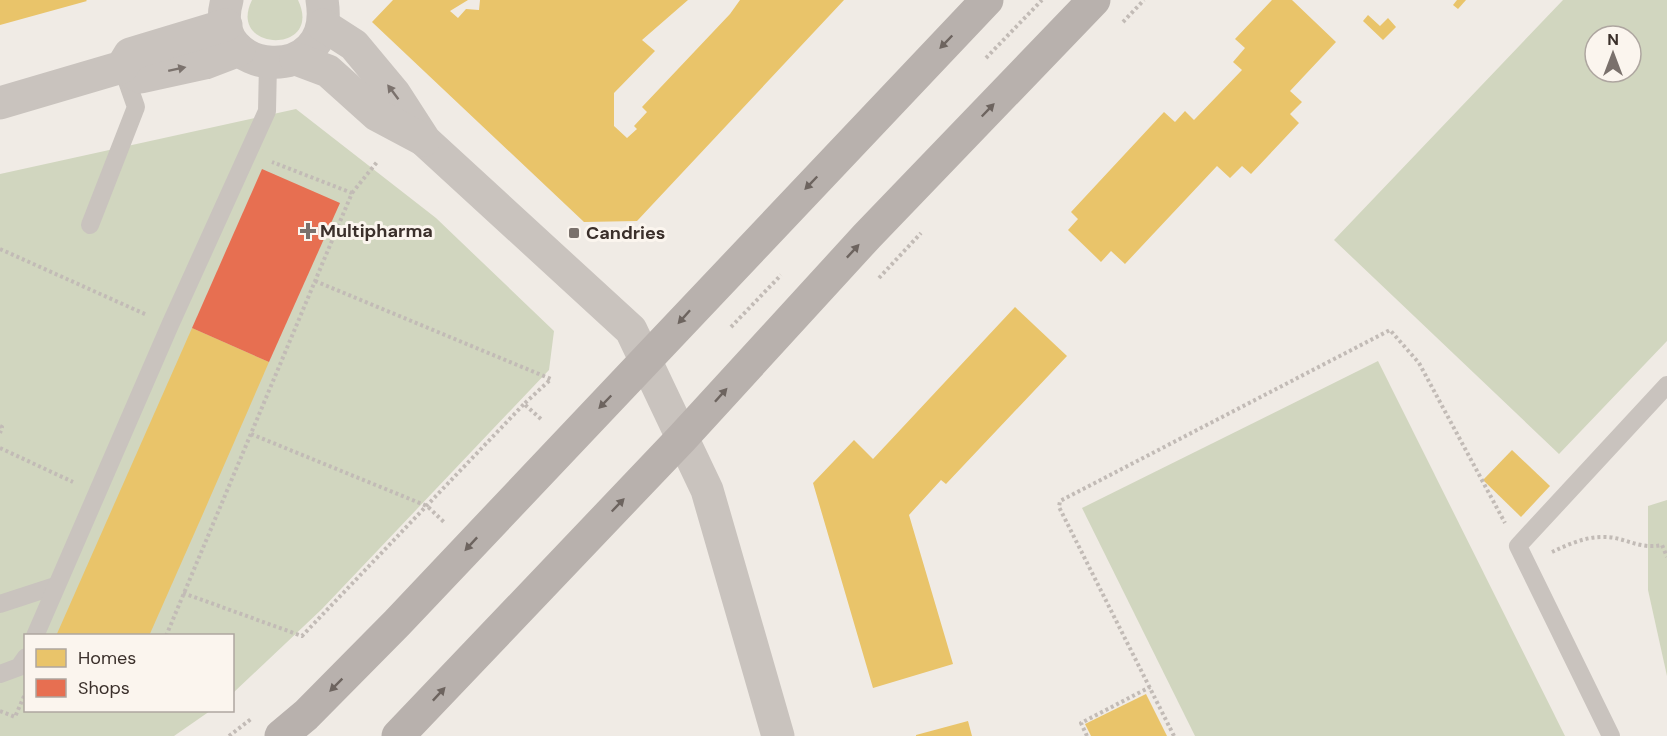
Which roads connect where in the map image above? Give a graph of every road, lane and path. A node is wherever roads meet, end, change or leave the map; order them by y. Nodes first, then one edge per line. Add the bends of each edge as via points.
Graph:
1 (987, 0) edge
2 (1094, 0) edge
3 (322, 12) edge
4 (251, 40) edge
5 (122, 68) junction
6 (0, 103) edge
7 (425, 141) junction
8 (248, 152) junction
9 (377, 162) dead end
10 (352, 193) junction
11 (90, 225) dead end
12 (0, 249) edge
13 (315, 281) junction
14 (170, 325) junction
15 (646, 360) junction
16 (1667, 385) edge
17 (524, 404) junction
18 (0, 426) edge
19 (549, 427) dead end
20 (0, 433) edge
21 (251, 434) junction
22 (682, 438) junction
23 (0, 448) edge
24 (97, 494) junction
25 (427, 506) junction
26 (445, 527) dead end
27 (1518, 546) junction
28 (1667, 558) edge
29 (1527, 564) junction
30 (55, 586) junction
31 (183, 593) junction
32 (0, 604) edge
33 (36, 634) edge
34 (167, 634) edge
35 (24, 660) edge
36 (0, 674) edge
37 (1149, 687) junction
38 (24, 697) edge
39 (0, 711) edge
40 (281, 736) edge
41 (398, 736) edge
42 (778, 736) edge
43 (1087, 736) edge
44 (1174, 736) edge
45 (1611, 736) edge

1 -> 15 main road
22 -> 2 main road via 867,236
3 - 4 street via 313,44
7 -> 3 street via 394,93
4 - 5 street via 205,63 141,77
4 - 7 street via 328,71 377,115
4 - 8 lane via 267,111
5 - 6 street
5 - 11 lane via 136,107
7 - 15 street via 631,330
8 - 10 path
8 - 14 lane
9 - 10 path
10 - 13 path
12 - 14 path
13 - 17 path via 551,379
13 - 21 path
14 - 24 lane
15 - 22 street
15 -> 40 main road via 397,622
16 - 27 lane
17 - 19 path
17 - 25 path
18 - 20 path
21 - 25 path
21 - 31 path
41 -> 22 main road
22 - 42 street via 707,490
23 - 24 path
24 - 30 lane
25 - 26 path via 445,521
25 - 31 path via 302,636
27 - 29 lane
27 - 37 path via 1419,363 1390,330 1060,501 1059,507
28 - 29 path via 1662,545 1648,548 1604,537 1569,544
29 - 45 lane
30 - 32 lane
30 - 33 lane
31 - 34 path
35 - 36 lane via 19,667
37 - 43 path via 1081,723
37 - 44 path
38 - 39 path via 15,717

